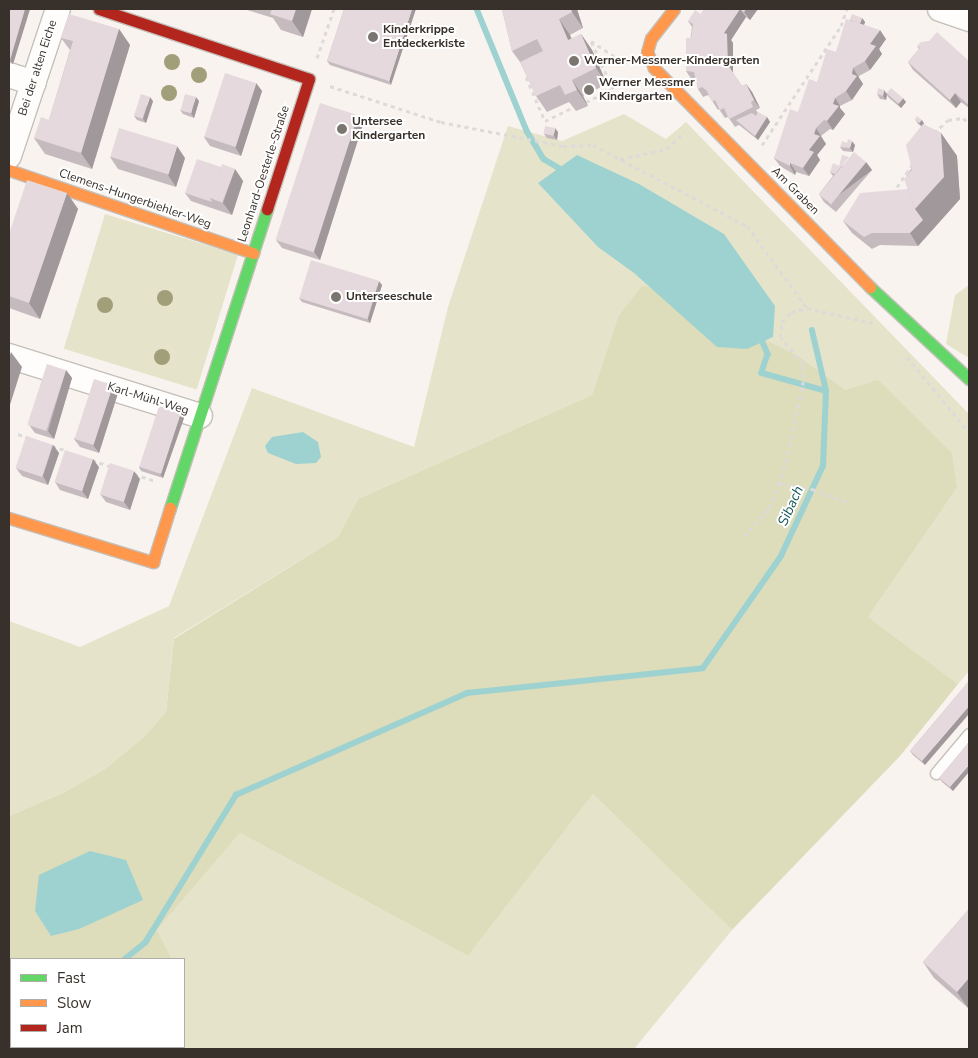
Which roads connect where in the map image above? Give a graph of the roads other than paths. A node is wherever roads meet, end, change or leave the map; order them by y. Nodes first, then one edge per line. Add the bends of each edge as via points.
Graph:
1 (58, 9) edge
2 (99, 9) edge
3 (674, 9) edge
4 (940, 9) edge
5 (969, 19) edge
6 (9, 74) edge
7 (34, 83) junction
8 (9, 156) edge
9 (9, 170) edge
10 (253, 253) junction
11 (9, 356) edge
12 (969, 379) edge
13 (200, 416) junction
14 (9, 518) edge
15 (969, 734) edge
16 (936, 773) dead end

1 - 7 street, Bei der alten Eiche
2 - 10 street, Leonhard-Oesterle-Straße via 309,79
3 - 12 street, Am Graben via 651,38 647,52 654,68 898,315
4 - 5 street
6 - 7 street
7 - 8 street, Bei der alten Eiche
9 - 10 street, Clemens-Hungerbiehler-Weg
10 - 13 street, Leonhard-Oesterle-Straße
11 - 13 street, Karl-Mühl-Weg
13 - 14 street, Leonhard-Oesterle-Straße via 153,562
15 - 16 lane

